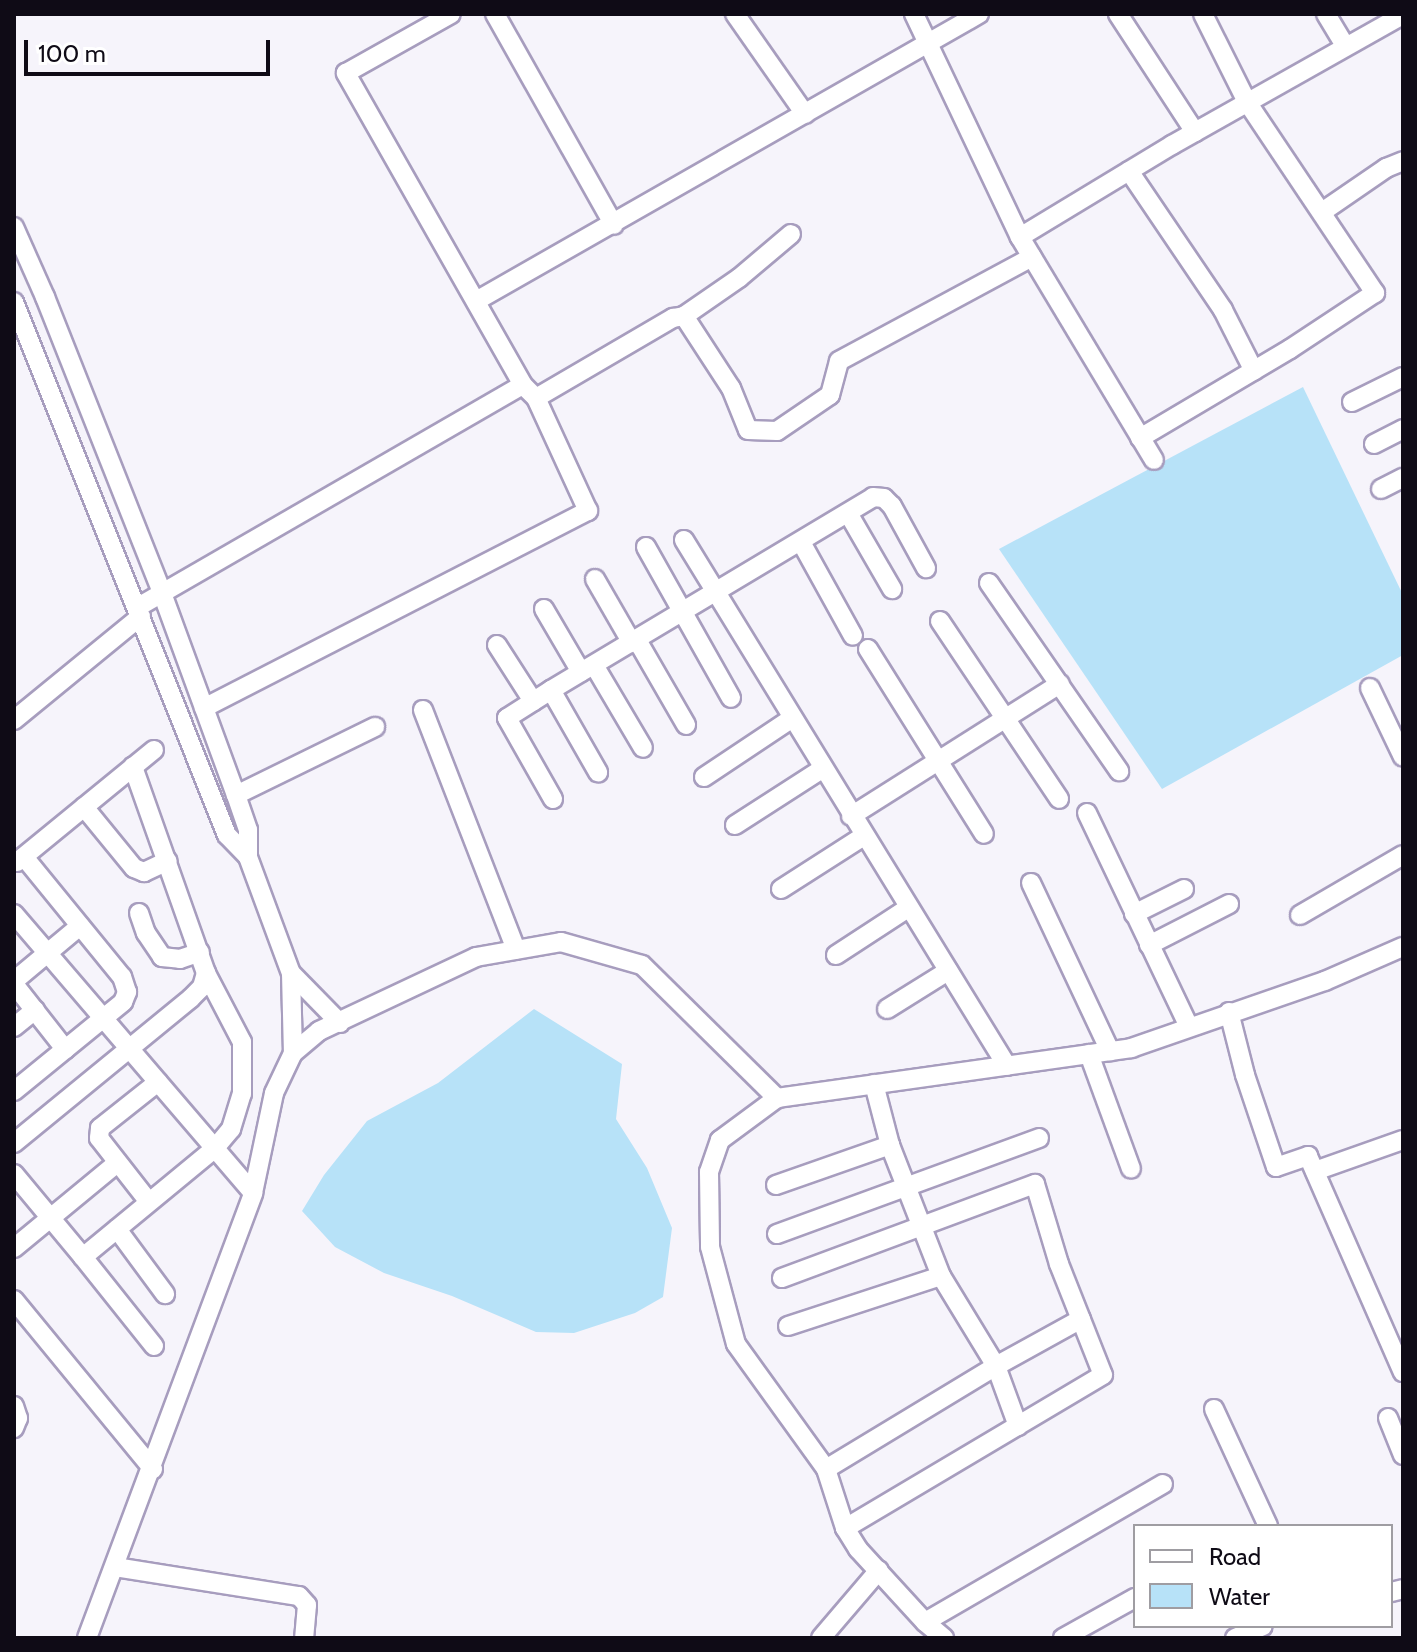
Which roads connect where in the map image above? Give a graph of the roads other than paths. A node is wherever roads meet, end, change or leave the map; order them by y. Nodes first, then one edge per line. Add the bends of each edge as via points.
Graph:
1 (451, 14) edge
2 (495, 14) edge
3 (735, 14) edge
4 (914, 14) edge
5 (979, 14) edge
6 (1118, 14) edge
7 (1203, 14) edge
8 (1326, 14) edge
9 (1403, 15) edge
10 (930, 42) junction
11 (1345, 46) junction
12 (1247, 102) junction
13 (805, 114) junction
14 (1195, 132) junction
15 (1403, 161) edge
16 (1129, 171) junction
17 (1322, 212) junction
18 (614, 225) junction
19 (14, 227) edge
20 (791, 234) dead end
21 (1020, 237) junction
22 (1032, 257) junction
23 (476, 301) junction
24 (15, 306) edge
25 (684, 316) junction
26 (1254, 371) junction
27 (1403, 377) edge
28 (530, 392) junction
29 (1352, 402) dead end
30 (91, 413) junction
31 (63, 424) junction
32 (1403, 429) edge
33 (1140, 438) junction
34 (1374, 444) dead end
35 (1154, 460) dead end
36 (1403, 478) edge
37 (1381, 489) dead end
38 (848, 513) junction
39 (684, 540) dead end
40 (801, 542) junction
41 (646, 547) dead end
42 (926, 568) dead end
43 (595, 579) dead end
44 (989, 583) dead end
45 (892, 589) dead end
46 (162, 593) junction
47 (714, 595) junction
48 (544, 609) dead end
49 (140, 612) junction
50 (683, 613) junction
51 (940, 621) dead end
52 (853, 636) dead end
53 (635, 641) junction
54 (497, 645) dead end
55 (868, 649) dead end
56 (588, 669) junction
57 (1060, 684) junction
58 (1370, 688) dead end
59 (551, 690) junction
60 (731, 698) dead end
61 (533, 701) junction
62 (204, 708) junction
63 (423, 710) dead end
64 (1007, 717) junction
65 (791, 719) junction
66 (14, 720) edge
67 (686, 725) dead end
68 (375, 727) dead end
69 (643, 748) dead end
70 (154, 750) dead end
71 (1403, 757) edge
72 (938, 761) junction
73 (133, 767) junction
74 (822, 769) junction
75 (1119, 771) dead end
76 (598, 772) dead end
77 (704, 777) dead end
78 (236, 795) junction
79 (553, 799) dead end
80 (1059, 799) dead end
81 (84, 807) junction
82 (1087, 813) dead end
83 (851, 816) junction
84 (735, 825) dead end
85 (984, 834) dead end
86 (864, 836) junction
87 (1403, 855) edge
88 (248, 857) junction
89 (19, 861) edge
90 (168, 861) junction
91 (1031, 883) dead end
92 (781, 889) dead end
93 (1184, 889) dead end
94 (1229, 904) dead end
95 (908, 908) junction
96 (139, 913) dead end
97 (14, 914) edge
98 (1134, 914) junction
99 (1300, 915) dead end
100 (80, 926) junction
101 (1149, 945) junction
102 (1403, 947) edge
103 (516, 950) junction
104 (200, 952) junction
105 (48, 953) junction
106 (836, 955) dead end
107 (948, 971) junction
108 (206, 973) junction
109 (291, 973) junction
110 (14, 982) edge
111 (887, 1009) dead end
112 (35, 1010) junction
113 (1229, 1012) junction
114 (103, 1018) junction
115 (340, 1023) junction
116 (14, 1027) edge
117 (1189, 1027) junction
118 (129, 1048) junction
119 (65, 1049) junction
120 (1110, 1051) junction
121 (293, 1053) junction
122 (1089, 1054) junction
123 (1007, 1066) junction
124 (158, 1082) junction
125 (874, 1084) junction
126 (14, 1091) edge
127 (777, 1098) junction
128 (1039, 1138) dead end
129 (1403, 1140) edge
130 (14, 1143) edge
131 (890, 1145) junction
132 (215, 1148) junction
133 (117, 1163) junction
134 (1131, 1169) dead end
135 (1315, 1171) junction
136 (14, 1174) edge
137 (776, 1185) dead end
138 (906, 1189) junction
139 (253, 1193) junction
140 (149, 1202) junction
141 (50, 1218) junction
142 (923, 1226) junction
143 (117, 1229) junction
144 (777, 1234) dead end
145 (14, 1248) edge
146 (83, 1257) junction
147 (941, 1276) junction
148 (782, 1278) dead end
149 (165, 1294) dead end
150 (17, 1311) edge
151 (1081, 1319) junction
152 (788, 1326) dead end
153 (154, 1346) dead end
154 (996, 1366) junction
155 (1403, 1372) edge
156 (14, 1406) edge
157 (1214, 1409) dead end
158 (1388, 1418) dead end
159 (1018, 1426) junction
160 (14, 1428) edge
161 (1403, 1455) edge
162 (153, 1469) junction
163 (826, 1469) junction
164 (1163, 1484) dead end
165 (1266, 1524) edge
166 (845, 1528) junction
167 (115, 1567) junction
168 (879, 1570) junction
169 (1133, 1599) edge
170 (925, 1622) junction
171 (87, 1638) edge
172 (304, 1638) edge
173 (821, 1638) edge
174 (944, 1638) edge
175 (1063, 1638) edge

1 - 23 street via 346,73
2 - 18 street
3 - 13 street
4 - 10 street
5 - 10 street
6 - 14 street
7 - 12 street
8 - 11 street
9 - 11 street
10 - 13 street
10 - 21 street
11 - 12 street
12 - 14 street
12 - 17 street
13 - 18 street
14 - 16 street
15 - 17 street
16 - 21 street
16 - 26 street via 1223,310
17 - 26 street via 1375,293
18 - 23 street
19 - 30 street
20 - 25 street
21 - 22 street
22 - 25 street via 839,361 830,395 777,431 748,430 731,388
22 - 33 street
23 - 28 street
24 - 31 street
25 - 28 street
26 - 33 street
27 - 29 street
28 - 46 street
28 - 62 street via 588,511
30 - 31 street
30 - 46 street
31 - 49 street
32 - 34 street
33 - 35 street
36 - 37 street
38 - 40 street
38 - 42 street via 873,497 884,498
38 - 45 street
39 - 47 street
40 - 47 street
40 - 52 street
41 - 50 street
43 - 53 street
44 - 57 street
46 - 49 street
46 - 62 street
47 - 50 street
47 - 65 street
48 - 56 street
49 - 66 street
49 - 88 street via 227,835
50 - 53 street
50 - 60 street
51 - 64 street
53 - 56 street
53 - 67 street
54 - 61 street
55 - 72 street
56 - 59 street
56 - 69 street
57 - 64 street
57 - 75 street
58 - 71 street
59 - 61 street
59 - 76 street
61 - 79 street via 507,718
62 - 78 street
63 - 103 street
64 - 72 street
64 - 80 street
65 - 74 street
65 - 77 street
68 - 78 street
70 - 73 street
72 - 83 street
72 - 85 street
73 - 81 street
73 - 90 street
74 - 83 street
74 - 84 street
78 - 88 street via 248,830
81 - 89 street
81 - 90 street via 134,868 144,872
82 - 98 street
83 - 86 street
86 - 92 street
86 - 95 street
87 - 99 street
88 - 109 street
89 - 100 street
90 - 104 street
91 - 120 street
93 - 98 street
94 - 101 street
95 - 106 street
95 - 107 street
96 - 104 street via 162,957 180,959
97 - 105 street
98 - 101 street
100 - 105 street
100 - 114 street via 122,977 127,992
101 - 117 street
102 - 113 street via 1325,981
103 - 115 street via 476,957
103 - 127 street via 561,942 642,965
104 - 108 street
105 - 110 street
105 - 114 street
107 - 111 street
107 - 123 street
108 - 118 street via 191,998
108 - 132 street via 242,1042 242,1094 231,1129
109 - 115 street
109 - 121 street
110 - 112 street
112 - 116 street
112 - 119 street
113 - 117 street
113 - 135 street via 1276,1167 1308,1156
114 - 118 street
114 - 119 street
115 - 121 street via 319,1031
117 - 120 street
118 - 124 street
118 - 130 street
119 - 126 street
120 - 122 street
121 - 139 street via 274,1093
122 - 123 street
122 - 134 street
123 - 125 street
124 - 132 street
124 - 133 street via 100,1128 99,1138
125 - 127 street
125 - 131 street
127 - 163 street via 720,1140 709,1172 710,1247 736,1344
128 - 138 street
129 - 135 street
131 - 137 street
131 - 138 street
132 - 139 street
132 - 140 street
133 - 140 street
133 - 141 street
135 - 155 street
136 - 141 street
138 - 142 street
138 - 144 street
139 - 162 street
140 - 143 street
141 - 145 street
141 - 146 street
142 - 147 street
142 - 148 street
142 - 151 street via 1035,1184
143 - 146 street
143 - 149 street
146 - 153 street
147 - 152 street
147 - 154 street
150 - 162 street
151 - 154 street
151 - 159 street via 1103,1375
154 - 159 street
154 - 163 street
156 - 160 street
157 - 165 street
158 - 161 street
159 - 166 street
162 - 167 street
163 - 166 street
164 - 170 street
166 - 168 street
167 - 171 street
167 - 172 street via 299,1596 307,1605
168 - 170 street
168 - 173 street
169 - 175 street
170 - 174 street

